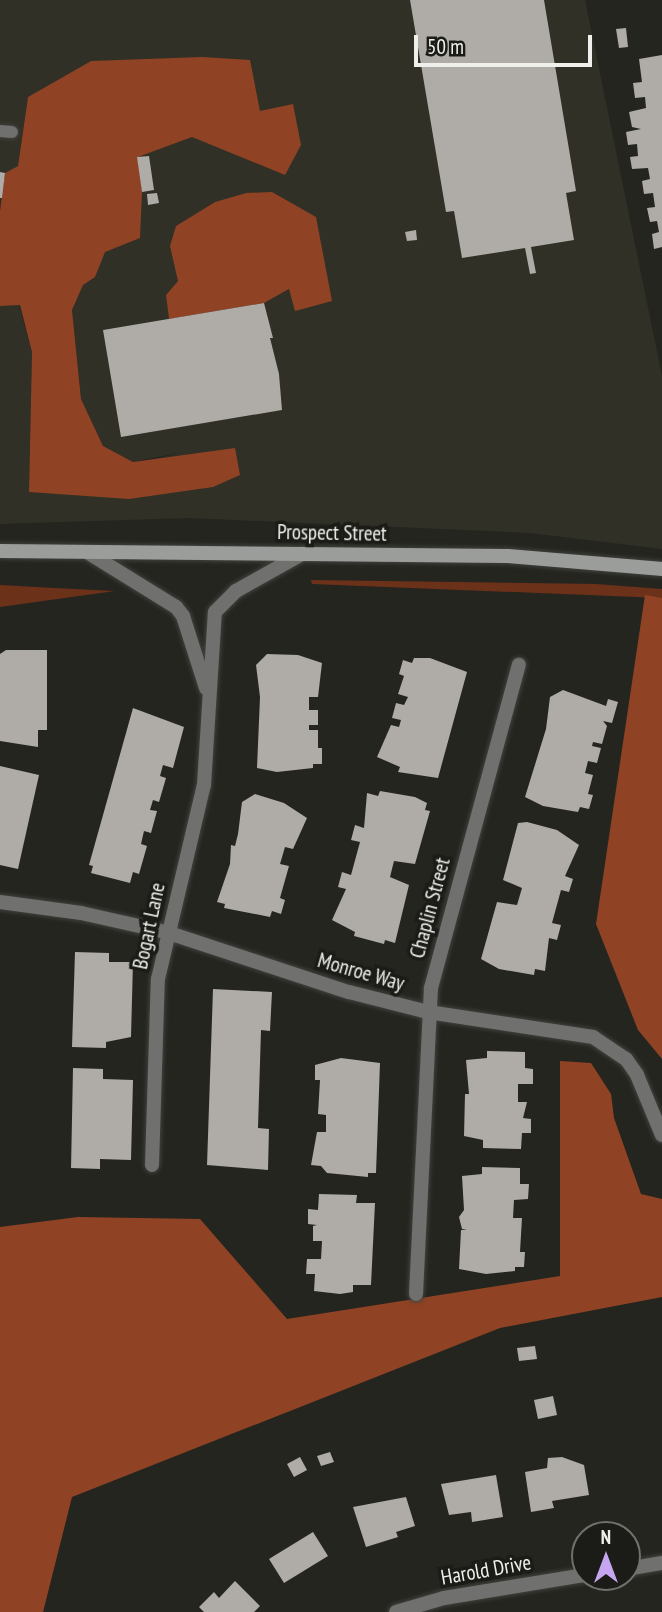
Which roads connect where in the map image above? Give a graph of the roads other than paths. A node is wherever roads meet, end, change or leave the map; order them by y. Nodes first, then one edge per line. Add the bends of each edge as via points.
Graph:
1 (0, 551) edge
2 (87, 552) junction
3 (302, 554) junction
4 (662, 569) edge
5 (519, 665) dead end
6 (210, 699) junction
7 (0, 902) edge
8 (166, 932) junction
9 (428, 1012) junction
10 (662, 1135) edge
11 (152, 1165) dead end
12 (416, 1294) dead end
13 (662, 1563) edge
14 (641, 1567) edge
15 (571, 1577) edge
16 (396, 1612) edge

1 - 2 main road, Prospect Street
2 - 3 main road, Prospect Street
2 - 6 street, Bogart Lane via 176,607
3 - 4 main road, Prospect Street via 508,556
3 - 6 street, Bogart Lane via 223,600 212,627
5 - 9 street, Chaplin Street via 435,966
6 - 8 street, Bogart Lane via 204,785
7 - 8 street, Monroe Way via 81,913
8 - 9 street, Monroe Way via 349,992
8 - 11 street, Bogart Lane via 158,979
9 - 10 street, Monroe Way via 552,1027 593,1037 626,1059 637,1074
9 - 12 street, Chaplin Street
13 - 14 street
15 - 16 street, Harold Drive via 444,1598

